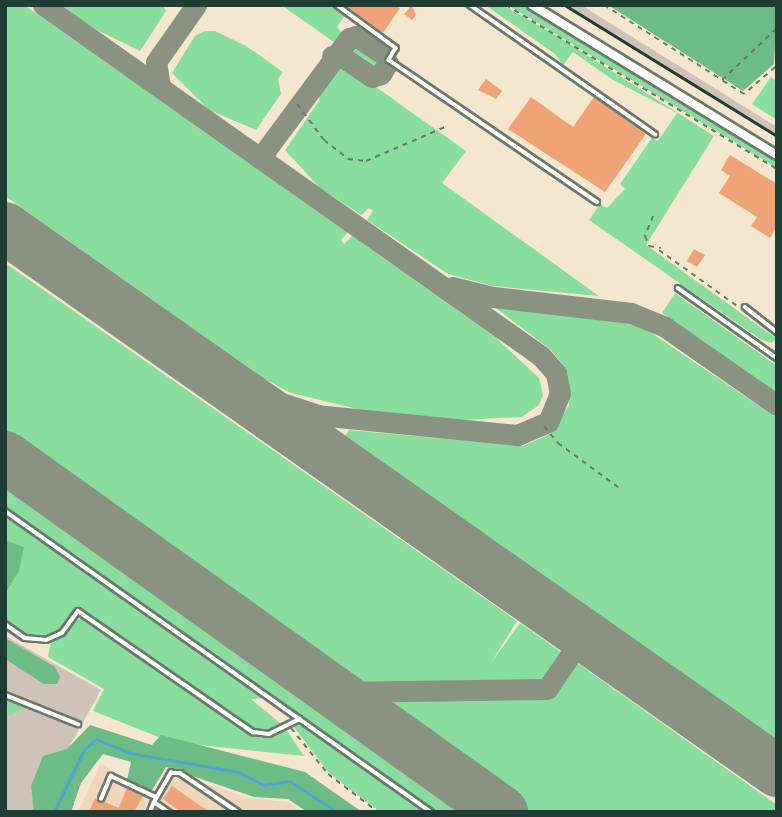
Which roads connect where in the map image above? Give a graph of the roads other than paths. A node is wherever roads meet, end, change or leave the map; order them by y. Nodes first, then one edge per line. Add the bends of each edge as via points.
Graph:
1 (337, 5) edge
2 (470, 5) edge
3 (532, 5) edge
4 (655, 134) dead end
5 (777, 155) edge
6 (597, 202) dead end
7 (678, 288) dead end
8 (745, 308) road end
9 (777, 332) edge
10 (777, 358) edge
11 (5, 512) edge
12 (5, 624) edge
13 (5, 695) edge
14 (300, 719) junction
15 (78, 724) dead end
16 (101, 799) dead end
17 (155, 800) junction
18 (150, 812) edge
19 (169, 812) edge
20 (238, 812) edge
21 (431, 812) edge

1 - 6 lane via 396,48 389,60
2 - 4 lane
3 - 5 street
7 - 10 lane
8 - 9 lane
11 - 14 lane
12 - 14 lane via 25,638 46,640 62,633 78,611 253,732 269,734
13 - 15 lane
14 - 21 lane
16 - 17 lane via 111,776
17 - 18 lane
17 - 19 lane
17 - 20 lane via 171,773 180,773

